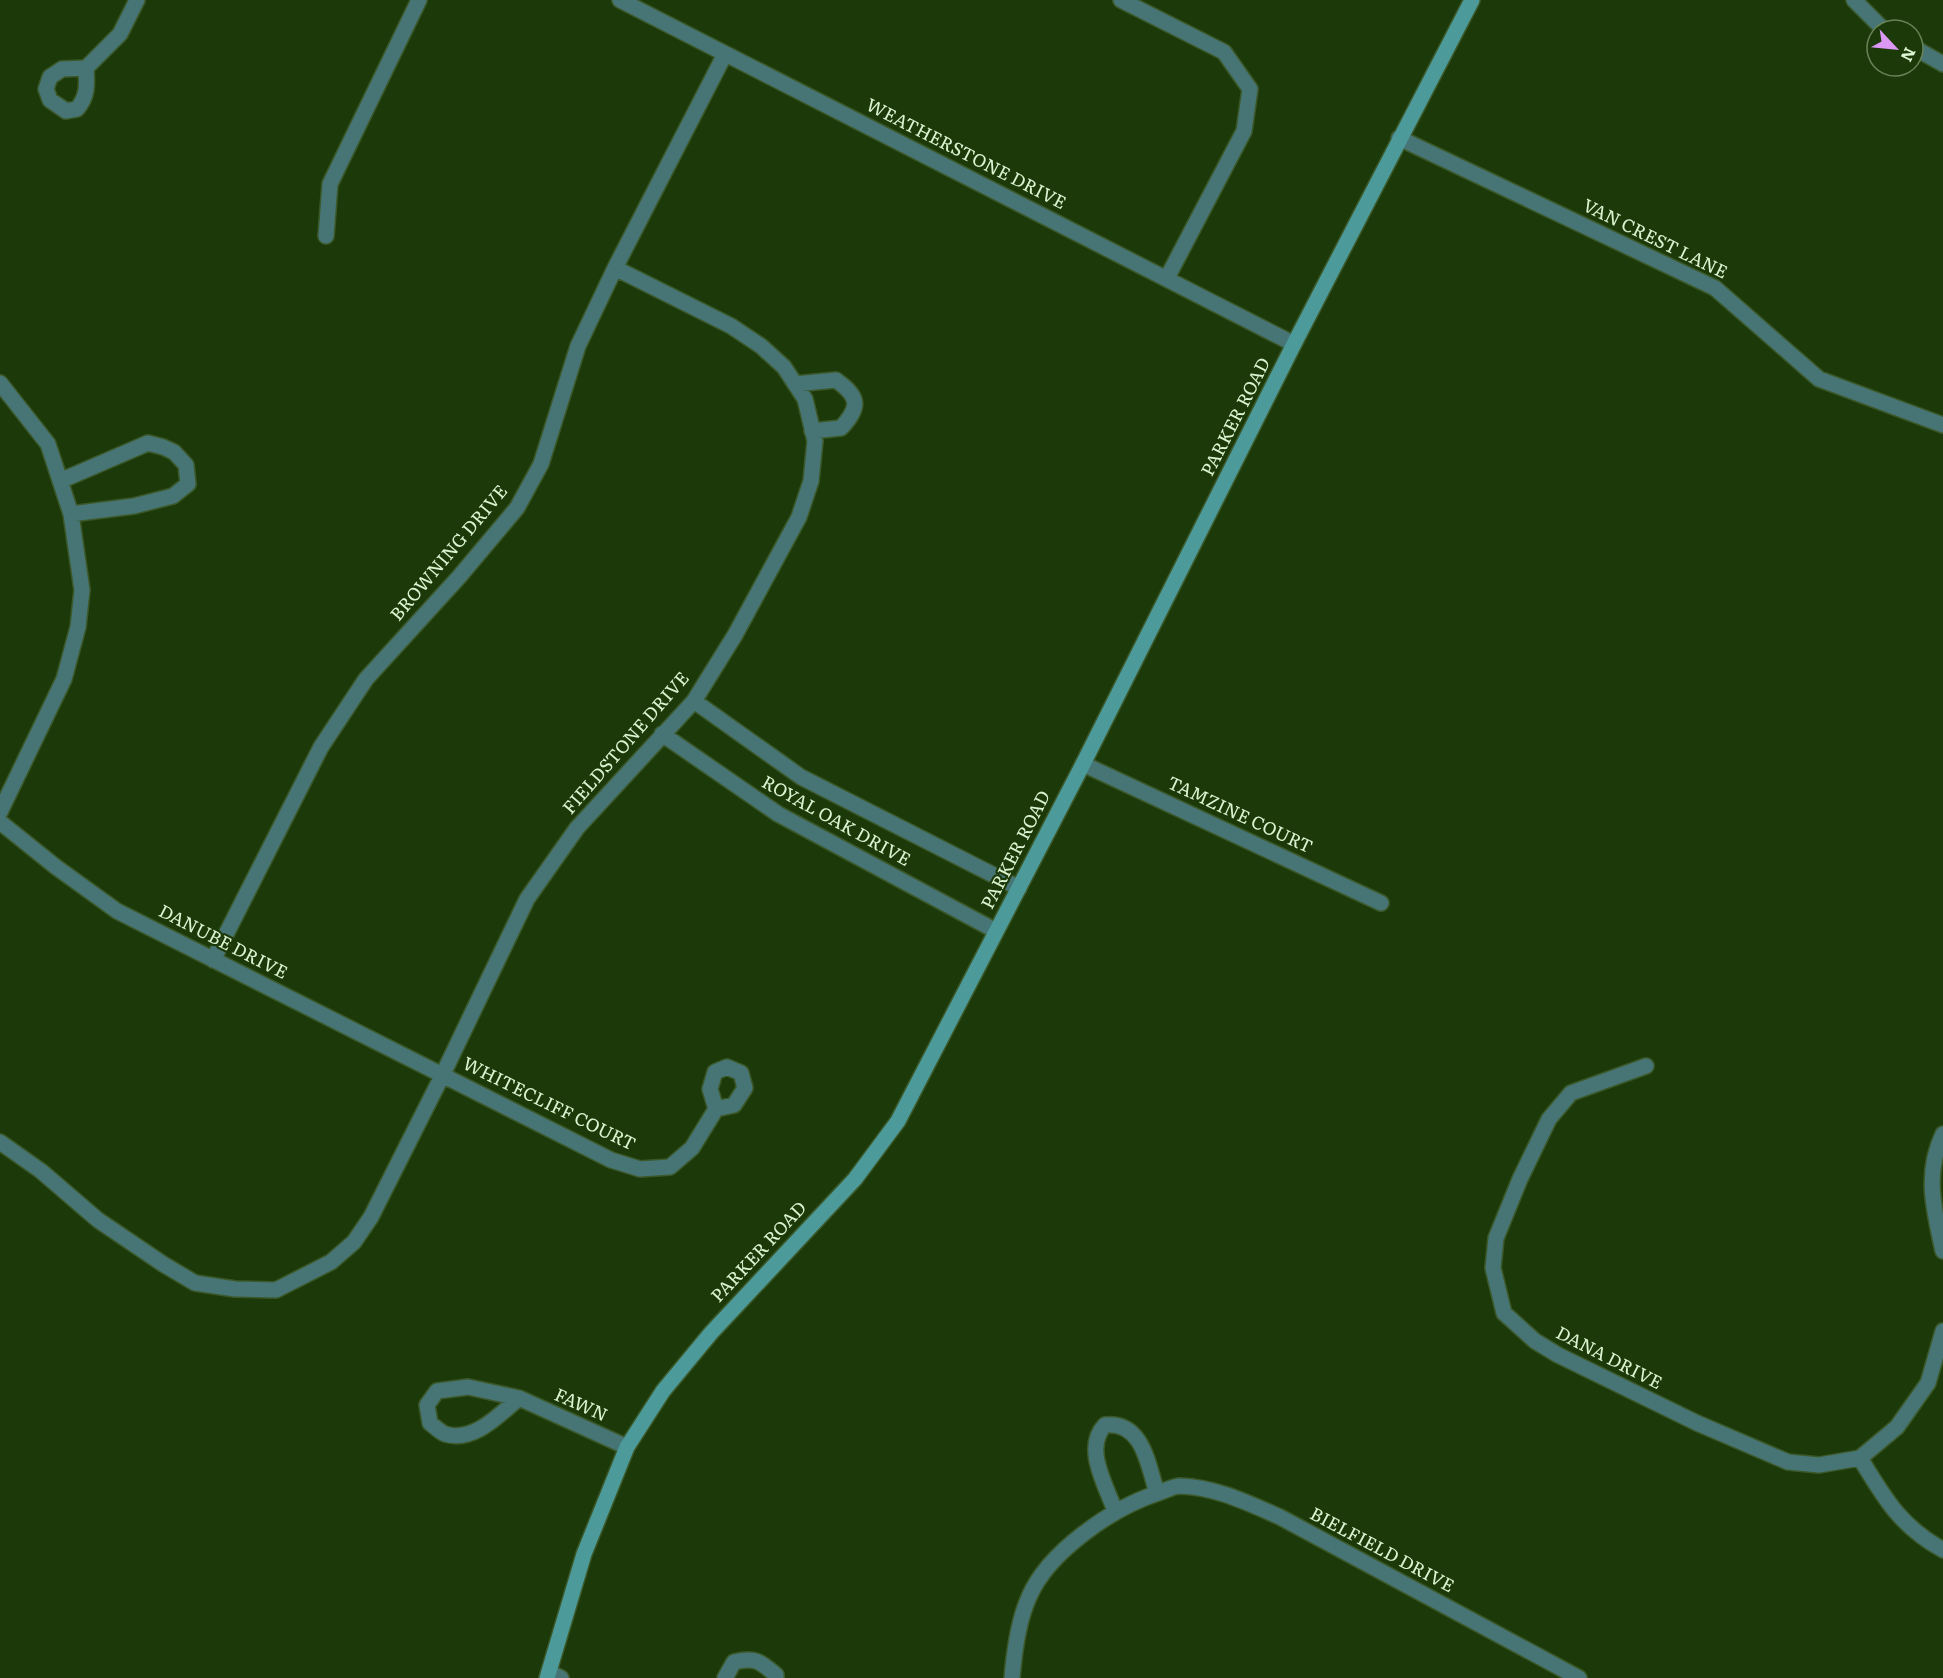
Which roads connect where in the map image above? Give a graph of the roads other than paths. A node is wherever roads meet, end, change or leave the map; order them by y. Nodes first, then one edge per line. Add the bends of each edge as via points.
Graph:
1 (136, 0) edge
2 (419, 0) edge
3 (620, 0) edge
4 (1121, 0) edge
5 (1472, 0) edge
6 (1854, 0) edge
7 (1872, 18) edge
8 (725, 54) junction
9 (1925, 54) edge
10 (1943, 64) edge
11 (86, 69) dead end
12 (1399, 138) junction
13 (326, 236) dead end
14 (615, 268) junction
15 (1167, 278) junction
16 (1294, 344) junction
17 (0, 383) edge
18 (795, 384) junction
19 (1943, 425) edge
20 (812, 431) junction
21 (60, 481) junction
22 (71, 514) junction
23 (694, 701) junction
24 (662, 734) junction
25 (1083, 764) junction
26 (0, 812) edge
27 (0, 822) edge
28 (1019, 888) junction
29 (1381, 903) dead end
30 (996, 931) junction
31 (213, 960) junction
32 (1646, 1066) dead end
33 (443, 1074) junction
34 (716, 1109) dead end
35 (1943, 1134) edge
36 (0, 1142) edge
37 (1943, 1251) edge
38 (1943, 1330) edge
39 (519, 1398) junction
40 (627, 1447) junction
41 (1860, 1458) junction
42 (1157, 1493) junction
43 (1115, 1511) junction
44 (1943, 1550) edge
45 (1555, 1673) edge
46 (553, 1676) edge
47 (725, 1678) edge
48 (776, 1678) edge
49 (1012, 1678) edge
50 (1579, 1678) edge

1 - 11 street via 120,34
2 - 13 street via 330,184
3 - 8 street, WEATHERSTONE DRIVE
4 - 15 street via 1224,52 1250,89 1244,131
5 - 12 main road, PARKER ROAD
6 - 7 street
8 - 14 street, BROWNING DRIVE
8 - 15 street, WEATHERSTONE DRIVE
9 - 10 street
12 - 16 main road, PARKER ROAD
12 - 19 street, VAN CREST LANE via 1715,288 1820,380
14 - 18 street, FIELDSTONE DRIVE via 731,326 761,346
14 - 31 street, BROWNING DRIVE via 578,346 541,464 517,508 366,679 321,747
15 - 16 street, WEATHERSTONE DRIVE
16 - 25 main road, PARKER ROAD
17 - 21 street via 48,444
18 - 20 street, FIELDSTONE DRIVE via 805,399
18 - 20 street via 836,380 852,391 854,411 841,428
20 - 23 street, FIELDSTONE DRIVE via 812,481 799,517
21 - 22 street
21 - 22 street via 148,442 174,452 186,465 188,484 173,496 134,506
22 - 26 street via 82,590 78,627 64,679
23 - 24 street, FIELDSTONE DRIVE
23 - 28 street, ROYAL OAK DRIVE via 801,777
24 - 30 street, ROYAL OAK DRIVE via 778,814
24 - 33 street, FIELDSTONE DRIVE via 577,828 527,899
25 - 28 main road, PARKER ROAD
25 - 29 street, TAMZINE COURT
27 - 31 street, DANUBE DRIVE via 117,911
28 - 30 main road, PARKER ROAD
30 - 40 main road, PARKER ROAD via 898,1121 855,1179 711,1333 663,1391
31 - 33 street, DANUBE DRIVE
32 - 41 street, DANA DRIVE via 1571,1093 1549,1119 1496,1238 1493,1268 1504,1313 1535,1341 1558,1355 1697,1423 1788,1462 1819,1465
33 - 34 street, WHITECLIFF COURT via 611,1160 640,1169 670,1167 692,1148
33 - 36 street, FIELDSTONE DRIVE via 371,1217 354,1242 331,1262 276,1290 195,1283 98,1220
35 - 37 street via 1935,1153 1931,1196
38 - 41 street via 1928,1383 1897,1427
39 - 39 street, FAWN via 468,1387 437,1391 427,1405 430,1423 445,1434 463,1435 484,1427
39 - 40 street, FAWN
40 - 46 main road, PARKER ROAD via 584,1554
41 - 44 street via 1902,1522
42 - 43 street, BIELFIELD DRIVE
42 - 43 street via 1141,1443 1129,1429 1105,1425 1098,1432 1095,1446
42 - 45 street, BIELFIELD DRIVE via 1178,1486 1231,1495 1280,1517
43 - 49 street, BIELFIELD DRIVE via 1051,1563 1029,1597
45 - 50 street, BIELFIELD DRIVE
47 - 48 street via 734,1662 749,1659 763,1664

